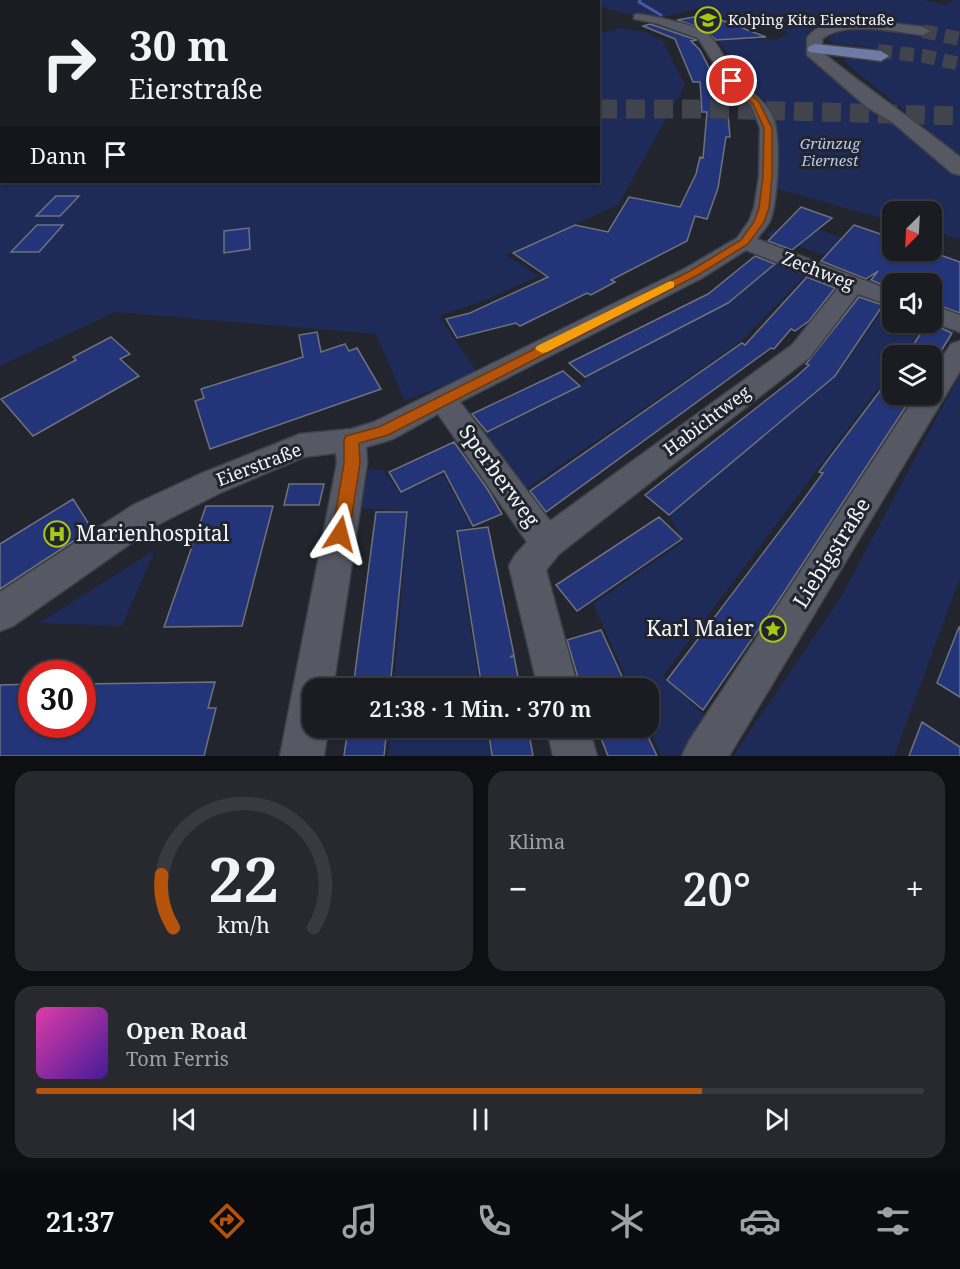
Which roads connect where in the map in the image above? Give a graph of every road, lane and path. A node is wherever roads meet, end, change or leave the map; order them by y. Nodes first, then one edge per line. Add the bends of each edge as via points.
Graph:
1 (638, 17) dead end
2 (924, 31) tunnel mouth
3 (814, 43) junction
4 (879, 54) tunnel mouth
5 (844, 55) junction
6 (898, 118) junction
7 (960, 168) edge
8 (744, 242) junction
9 (853, 285) junction
10 (882, 295) edge
11 (942, 317) edge
12 (960, 324) edge
13 (960, 350) edge
14 (442, 399) junction
15 (351, 440) junction
16 (547, 543) junction
17 (0, 613) edge
18 (315, 678) edge
19 (555, 678) edge
20 (305, 738) edge
21 (570, 738) edge
22 (302, 756) edge
23 (575, 756) edge
24 (704, 756) edge

1 - 8 street, Eierstraße via 703,36 732,81 757,103 765,117 768,176 764,208
2 - 3 main road via 877,26 828,28
3 - 5 main road
3 - 6 main road via 815,55
4 - 5 main road
5 - 6 main road
6 - 7 main road
8 - 9 street, Zechweg
8 - 14 street, Eierstraße via 694,273
9 - 10 street, Zechweg
9 - 16 street, Habichtweg via 801,351
11 - 12 street
13 - 24 street, Liebigstraße
14 - 15 street, Eierstraße via 383,431
14 - 16 street, Sperberweg
15 - 17 street, Eierstraße via 300,446 145,515
15 - 18 street via 352,463
16 - 19 street, Sperberweg via 527,566
20 - 22 street
21 - 23 street

